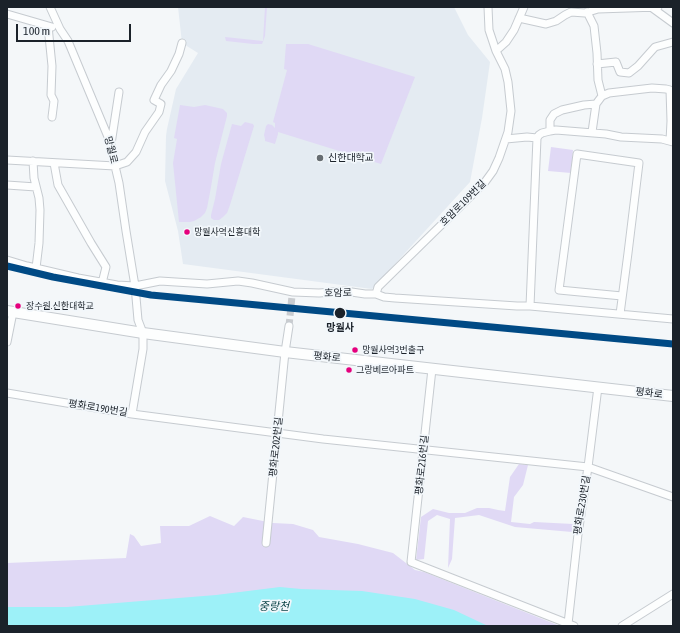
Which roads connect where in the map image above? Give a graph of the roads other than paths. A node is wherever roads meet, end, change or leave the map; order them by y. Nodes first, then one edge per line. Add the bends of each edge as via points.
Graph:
1 (50, 7) edge
2 (488, 7) edge
3 (524, 7) edge
4 (658, 7) edge
5 (651, 8) edge
6 (573, 10) edge
7 (587, 12) junction
8 (7, 14) edge
9 (519, 18) junction
10 (673, 23) edge
11 (48, 26) junction
12 (60, 29) junction
13 (182, 42) dead end
14 (673, 42) edge
15 (496, 51) junction
16 (597, 64) junction
17 (119, 92) dead end
18 (602, 96) junction
19 (596, 104) junction
20 (52, 117) dead end
21 (550, 130) junction
22 (592, 132) junction
23 (537, 138) junction
24 (506, 139) junction
25 (672, 142) edge
26 (111, 144) junction
27 (7, 160) edge
28 (33, 161) junction
29 (54, 163) junction
30 (115, 166) junction
31 (7, 185) edge
32 (36, 187) junction
33 (7, 260) edge
34 (36, 268) junction
35 (102, 283) junction
36 (135, 286) junction
37 (376, 294) junction
38 (622, 296) junction
39 (530, 306) junction
40 (10, 311) edge
41 (620, 314) junction
42 (673, 319) edge
43 (289, 326) tunnel mouth
44 (143, 334) junction
45 (7, 342) edge
46 (285, 352) junction
47 (432, 369) junction
48 (598, 387) junction
49 (7, 393) edge
50 (673, 396) edge
51 (132, 414) junction
52 (277, 433) junction
53 (424, 449) junction
54 (588, 467) junction
55 (673, 497) edge
56 (266, 543) dead end
57 (673, 594) edge
58 (571, 625) edge
59 (622, 626) edge

1 - 12 street, 망월로
2 - 15 street, 호암로109번길 via 489,30
3 - 9 street
4 - 5 street
5 - 7 street via 598,9
5 - 10 street
6 - 7 street
6 - 9 street via 546,24
7 - 16 street via 594,26
8 - 11 street
9 - 15 street via 506,42
11 - 12 street
11 - 20 street via 52,66 51,95 54,100
12 - 26 street, 망월로 via 68,41
13 - 30 street via 179,54 154,100 161,104 158,112 136,152 128,162
14 - 16 street via 655,47 629,73 620,72 616,62
15 - 24 street, 호암로109번길 via 505,69 510,94 511,112
16 - 18 street
17 - 26 street
18 - 19 street
18 - 25 street via 652,88 670,90
19 - 21 street via 562,110 554,114 550,120
19 - 22 street
21 - 22 street
21 - 23 street
22 - 25 street via 621,137 662,138
23 - 24 street
23 - 39 street
24 - 37 street, 호암로109번길 via 493,171 485,182 378,287
26 - 30 street, 망월로
27 - 28 street
28 - 29 street
28 - 32 street
29 - 30 street
29 - 35 street via 58,185 106,267
30 - 36 street, 망월로
31 - 32 street
32 - 34 street via 40,220
33 - 34 street, 호암로
34 - 35 street, 호암로
35 - 36 street, 호암로
36 - 37 street, 호암로 via 160,281 201,284 238,281 293,294 345,291
36 - 44 street, 망월로 via 138,320
37 - 39 street, 호암로 via 395,298
38 - 38 street via 639,163 577,154 559,290
38 - 41 street
39 - 41 street, 호암로
40 - 44 main road, 평화로
40 - 45 street
41 - 42 street, 호암로
43 - 46 street, 평화로202번길
44 - 46 main road, 평화로
44 - 51 street, 평화로190번길 via 143,349
46 - 47 main road, 평화로
46 - 52 street, 평화로202번길
47 - 48 main road, 평화로
47 - 53 street, 평화로216번길
48 - 50 main road, 평화로
48 - 54 street, 평화로230번길
49 - 51 street, 평화로190번길
51 - 52 street
52 - 53 street
52 - 56 street, 평화로202번길
53 - 54 street
53 - 58 street, 평화로216번길 via 411,562
54 - 55 street
54 - 58 street, 평화로230번길 via 578,534
57 - 59 street

